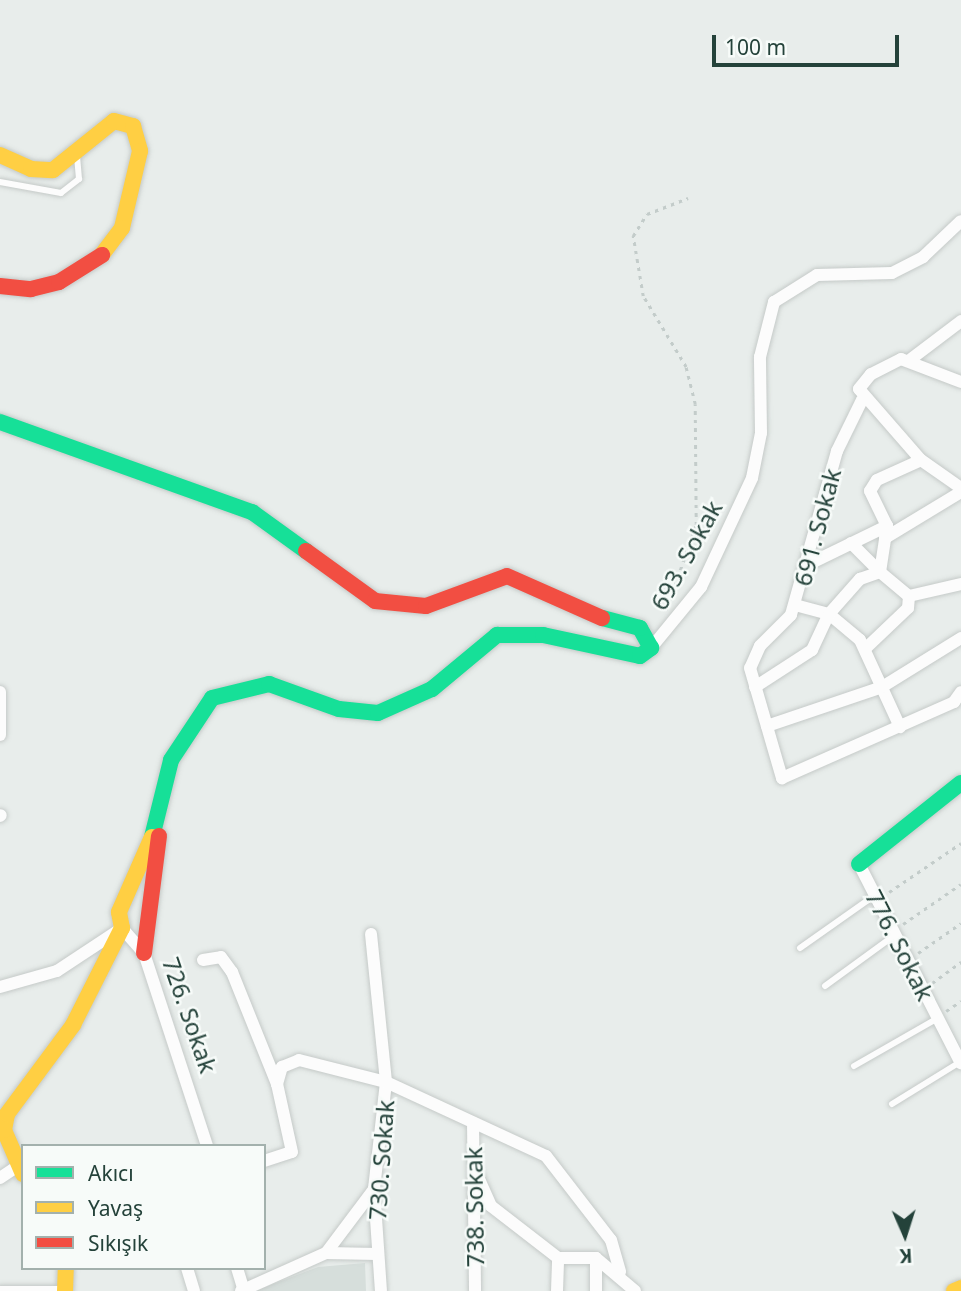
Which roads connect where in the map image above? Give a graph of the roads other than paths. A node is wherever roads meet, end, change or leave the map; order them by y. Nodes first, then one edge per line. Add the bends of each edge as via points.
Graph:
1 (0, 155) edge
2 (76, 155) junction
3 (0, 182) edge
4 (961, 221) edge
5 (0, 286) edge
6 (961, 321) edge
7 (911, 359) junction
8 (961, 382) edge
9 (862, 400) junction
10 (0, 422) edge
11 (920, 460) junction
12 (961, 490) edge
13 (886, 532) junction
14 (851, 543) junction
15 (807, 565) junction
16 (880, 572) junction
17 (961, 584) edge
18 (909, 596) junction
19 (795, 605) junction
20 (829, 614) junction
21 (961, 638) edge
22 (651, 648) junction
23 (866, 648) junction
24 (886, 684) junction
25 (755, 687) junction
26 (0, 692) edge
27 (961, 692) edge
28 (767, 726) junction
29 (900, 727) junction
30 (0, 735) edge
31 (961, 783) edge
32 (162, 814) junction
33 (859, 864) joint
34 (876, 898) junction
35 (122, 928) junction
36 (894, 933) junction
37 (372, 934) dead end
38 (800, 948) dead end
39 (145, 953) junction
40 (203, 960) dead end
41 (825, 986) dead end
42 (0, 987) edge
43 (937, 1018) junction
44 (960, 1062) edge
45 (854, 1066) dead end
46 (386, 1083) junction
47 (277, 1084) junction
48 (892, 1104) dead end
49 (7, 1105) edge
50 (473, 1124) junction
51 (206, 1144) edge
52 (266, 1160) edge
53 (20, 1170) edge
54 (475, 1170) junction
55 (0, 1178) edge
56 (374, 1189) junction
57 (326, 1253) junction
58 (377, 1254) junction
59 (558, 1258) junction
60 (596, 1258) junction
61 (66, 1270) edge
62 (188, 1270) edge
63 (237, 1270) edge
64 (620, 1272) junction
65 (961, 1288) edge
66 (0, 1289) edge
67 (65, 1290) edge
68 (242, 1290) edge
69 (194, 1291) edge
70 (381, 1291) edge
71 (475, 1291) edge
72 (556, 1291) edge
73 (596, 1291) edge
74 (635, 1291) edge
75 (954, 1291) edge

1 - 2 street via 41,171
2 - 3 lane via 79,179 61,193
2 - 5 street via 114,121 137,131 141,151 122,228 102,255 73,276 31,289
4 - 22 street, 693. Sokak via 923,257 892,273 817,275 774,302 760,357 761,433 752,478 674,628
6 - 7 street
7 - 8 street via 931,375
7 - 9 street, 691. Sokak via 891,362 863,380
9 - 11 street
9 - 15 street, 691. Sokak via 837,451
10 - 22 street via 252,512 375,601 426,606 477,582 507,576 544,587 601,618 640,628
11 - 12 street
11 - 13 street via 877,480 870,491
12 - 13 street
13 - 14 street
13 - 16 street
14 - 15 street
14 - 16 street
15 - 19 street, 691. Sokak
16 - 18 street
16 - 20 street via 860,579
17 - 18 street
18 - 23 street via 908,608
19 - 20 street
19 - 25 street, 691. Sokak via 760,646 750,668
20 - 23 street
20 - 25 street via 812,650
21 - 24 street
22 - 32 street via 640,656 543,635 497,635 432,689 377,713 340,709 269,684 212,698 171,760
23 - 24 street
24 - 28 street
24 - 29 street
25 - 28 street
26 - 30 street
27 - 29 street via 954,702
28 - 29 street via 782,778
31 - 33 street
32 - 35 street via 119,912
32 - 39 street, 726. Sokak
33 - 34 street, 776. Sokak
34 - 36 street, 776. Sokak
34 - 38 lane
35 - 39 street
35 - 42 street via 57,971
35 - 49 street via 73,1026
36 - 41 lane
36 - 43 street, 776. Sokak
37 - 46 street
39 - 51 street, 726. Sokak
40 - 47 street via 221,957 232,972
43 - 44 street, 776. Sokak
43 - 45 lane
44 - 48 lane
46 - 47 street via 299,1060 282,1067
46 - 50 street, 730. Sokak
46 - 56 street, 730. Sokak
47 - 52 street via 292,1152
49 - 53 street via 4,1130
50 - 54 street, 738. Sokak
50 - 64 street, 730. Sokak via 545,1156 611,1240
53 - 55 street
54 - 59 street via 491,1206
54 - 71 street, 738. Sokak
56 - 57 street
56 - 58 street, 730. Sokak
57 - 58 street
57 - 68 street
58 - 70 street, 730. Sokak
59 - 60 street
59 - 72 street
60 - 64 street
60 - 73 street
61 - 67 street
62 - 69 street
63 - 68 street
64 - 74 street
65 - 75 street
66 - 67 lane

